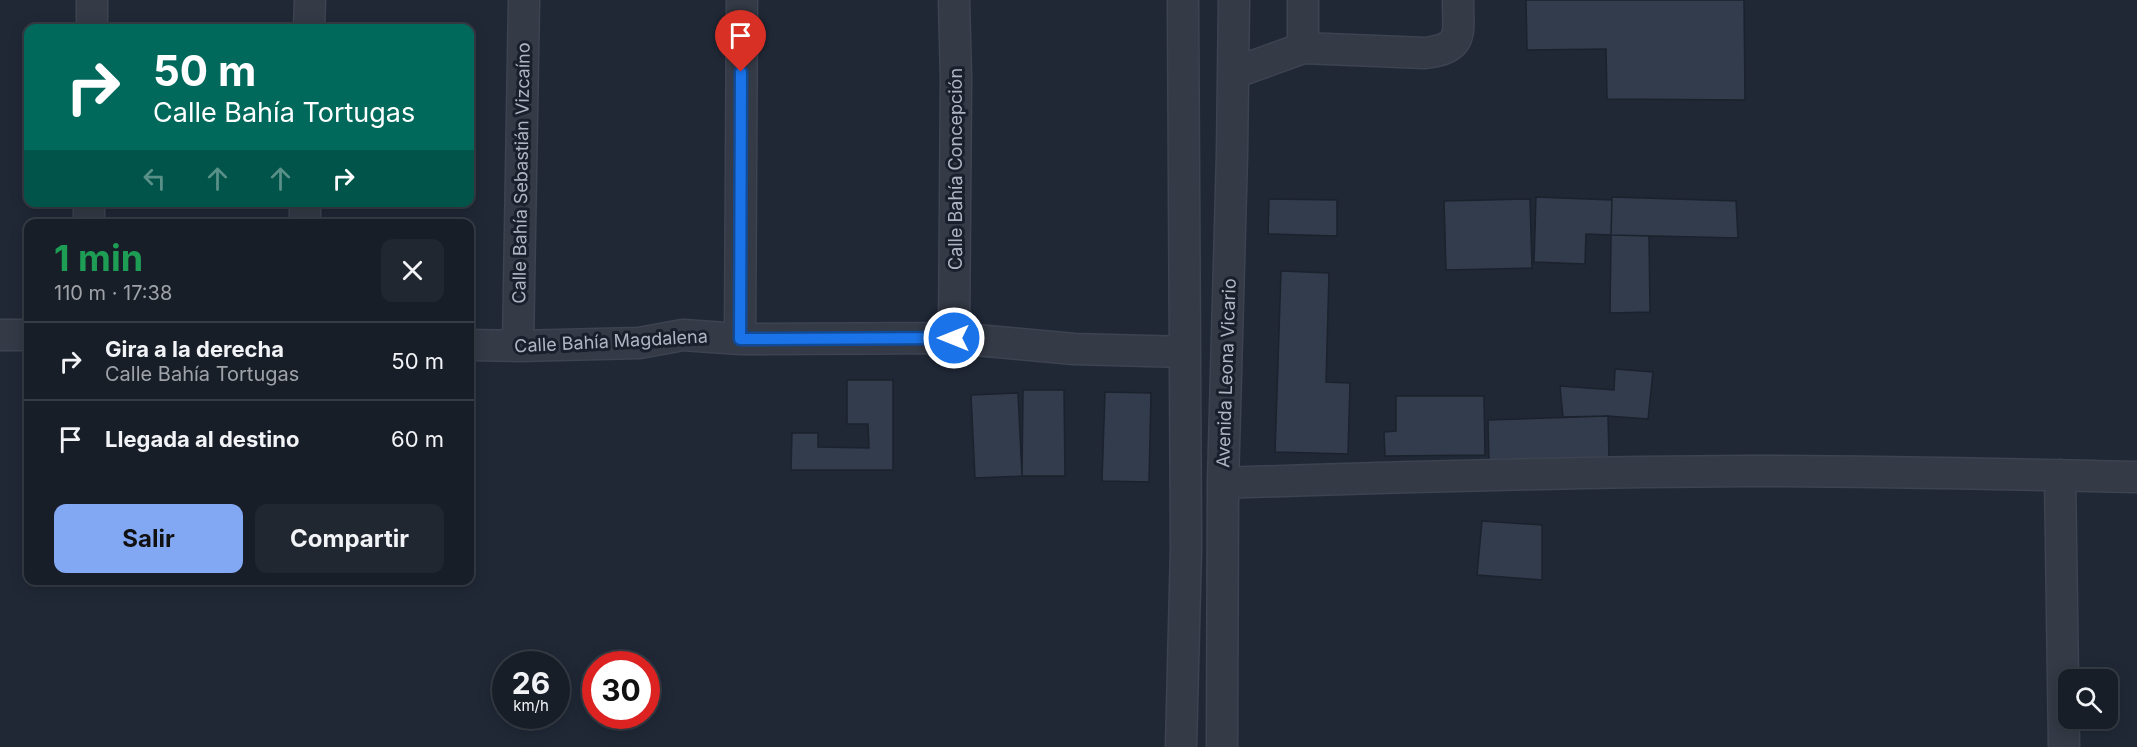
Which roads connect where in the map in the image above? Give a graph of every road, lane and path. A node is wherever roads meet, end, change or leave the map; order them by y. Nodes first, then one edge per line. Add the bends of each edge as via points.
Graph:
1 (92, 0) edge
2 (310, 0) edge
3 (524, 0) edge
4 (742, 0) edge
5 (954, 0) edge
6 (1183, 0) edge
7 (1234, 0) edge
8 (1303, 0) edge
9 (1458, 0) edge
10 (92, 24) edge
11 (309, 24) edge
12 (1303, 48) junction
13 (1234, 73) junction
14 (0, 335) edge
15 (24, 335) edge
16 (954, 338) junction
17 (740, 339) junction
18 (474, 345) edge
19 (518, 346) junction
20 (1185, 352) junction
21 (2060, 475) junction
22 (2137, 477) edge
23 (1223, 483) junction
24 (1181, 747) edge
25 (1222, 747) edge
26 (2064, 747) edge

1 - 10 street
2 - 11 street
3 - 19 street, Calle Bahía Sebastián Vizcaíno
4 - 17 street
5 - 16 street, Calle Bahía Concepción
6 - 20 street, Avenida Leona Vicario
7 - 13 street, Avenida Leona Vicario
8 - 12 street
9 - 12 street via 1458,36 1442,50
12 - 13 street
13 - 23 street, Avenida Leona Vicario
14 - 15 street
16 - 17 street, Calle Bahía Magdalena
16 - 20 street, Calle Bahía Magdalena via 1074,349
17 - 19 street, Calle Bahía Magdalena via 683,335 639,342
18 - 19 street, Calle Bahía Magdalena
20 - 24 street, Avenida Leona Vicario
21 - 22 street
21 - 23 street via 1745,471
21 - 26 street
23 - 25 street, Avenida Leona Vicario

